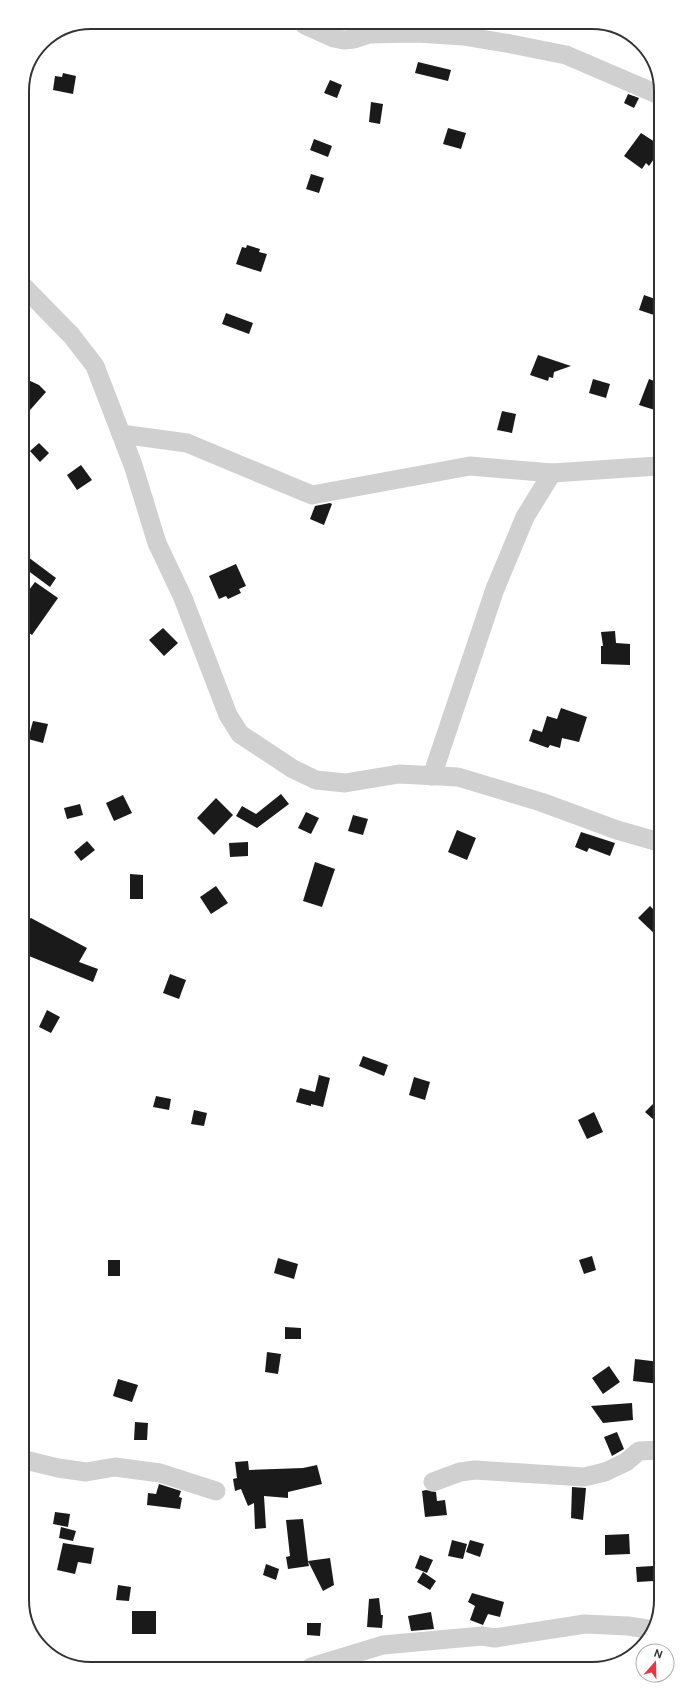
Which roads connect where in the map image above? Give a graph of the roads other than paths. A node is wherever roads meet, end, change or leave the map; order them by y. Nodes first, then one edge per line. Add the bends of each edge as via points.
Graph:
1 (313, 29) edge
2 (654, 93) edge
3 (29, 292) edge
4 (121, 434) junction
5 (654, 466) edge
6 (552, 473) junction
7 (432, 776) junction
8 (654, 841) edge
9 (654, 1451) edge
10 (29, 1461) edge
11 (433, 1482) dead end
12 (216, 1491) dead end
13 (646, 1629) edge
14 (329, 1662) edge

1 - 2 street via 344,40 369,34 417,33 463,36 511,44 566,55
3 - 4 street via 71,335 95,366
4 - 6 street via 187,443 312,495 470,466
4 - 7 street via 157,543 183,598 228,714 240,734 293,769 316,780 346,783 399,774
5 - 6 street
6 - 7 street via 525,517 495,589
7 - 8 street via 458,777
9 - 11 street via 639,1452 626,1462 604,1472 584,1476 475,1470 460,1472
10 - 12 street via 86,1472 115,1467 160,1473
13 - 14 street via 584,1624 495,1638 482,1636 383,1646

